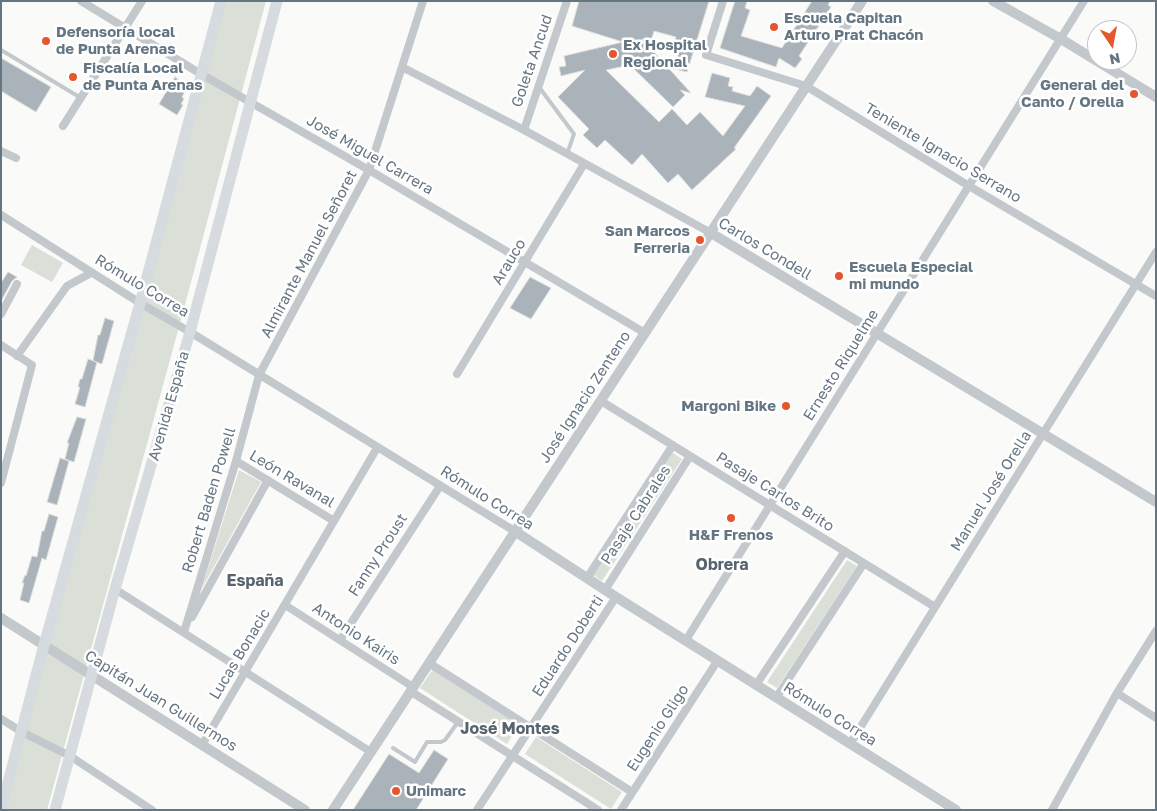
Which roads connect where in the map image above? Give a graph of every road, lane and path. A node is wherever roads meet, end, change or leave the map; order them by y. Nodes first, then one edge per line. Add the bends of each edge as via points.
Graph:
1 (81, 1) edge
2 (142, 1) edge
3 (221, 1) edge
4 (277, 1) edge
5 (424, 1) edge
6 (567, 1) edge
7 (723, 1) edge
8 (862, 1) edge
9 (993, 1) edge
10 (1084, 1) edge
11 (126, 28) junction
12 (1060, 39) junction
13 (1, 50) edge
14 (402, 67) junction
15 (201, 74) junction
16 (806, 86) junction
17 (539, 87) junction
18 (1156, 97) edge
19 (81, 98) junction
20 (251, 101) junction
21 (63, 126) dead end
22 (524, 130) junction
23 (1, 151) edge
24 (567, 154) junction
25 (16, 158) dead end
26 (584, 164) junction
27 (369, 170) junction
28 (969, 186) junction
29 (1, 215) edge
30 (711, 234) junction
31 (1156, 252) edge
32 (524, 262) junction
33 (91, 273) junction
34 (17, 284) dead end
35 (1136, 284) junction
36 (1156, 296) edge
37 (140, 303) junction
38 (1, 314) edge
39 (190, 332) junction
40 (645, 334) junction
41 (877, 334) junction
42 (1, 346) edge
43 (17, 356) junction
44 (456, 374) dead end
45 (260, 375) junction
46 (601, 400) junction
47 (1043, 434) junction
48 (673, 445) junction
49 (377, 448) junction
50 (690, 456) junction
51 (236, 461) junction
52 (268, 480) junction
53 (1, 483) edge
54 (440, 486) junction
55 (1156, 502) edge
56 (770, 505) junction
57 (334, 521) junction
58 (516, 532) junction
59 (845, 551) junction
60 (864, 563) junction
61 (587, 578) junction
62 (116, 589) junction
63 (605, 590) junction
64 (616, 597) junction
65 (284, 605) junction
66 (936, 607) junction
67 (1, 618) edge
68 (1156, 631) edge
69 (184, 632) junction
70 (340, 640) junction
71 (686, 640) junction
72 (44, 645) junction
73 (718, 660) junction
74 (429, 663) junction
75 (246, 671) junction
76 (92, 676) junction
77 (756, 685) junction
78 (412, 689) junction
79 (1117, 693) junction
80 (776, 698) junction
81 (1156, 718) edge
82 (1, 719) edge
83 (458, 722) junction
84 (531, 728) junction
85 (22, 732) junction
86 (850, 744) junction
87 (202, 745) junction
88 (393, 748) dead end
89 (372, 752) junction
90 (70, 756) junction
91 (512, 756) junction
92 (632, 792) junction
93 (1, 810) edge
94 (55, 810) edge
95 (152, 810) edge
96 (305, 810) edge
97 (333, 810) edge
98 (477, 810) edge
99 (598, 810) edge
100 (621, 810) edge
101 (956, 810) edge
102 (1052, 810) edge

1 - 11 street, José Miguel Carrera
2 - 11 street
3 - 15 main road
4 - 20 main road, Avenida España
5 - 14 street, Almirante Manuel Señoret
6 - 17 street, Goleta Ancud
7 - 16 street, Teniente Ignacio Serrano via 706,55
8 - 16 street, José Ignacio Zenteno
9 - 12 street
10 - 12 street, Ernesto Riquelme
11 - 15 street, José Miguel Carrera
11 - 19 street
12 - 18 street
12 - 28 street, Ernesto Riquelme
13 - 19 lane
14 - 22 street, Carlos Condell
14 - 27 street, Almirante Manuel Señoret
15 - 20 street, José Miguel Carrera
15 - 37 main road
16 - 28 street, Teniente Ignacio Serrano
16 - 30 street, José Ignacio Zenteno
17 - 22 street, Goleta Ancud
17 - 24 lane via 574,134
19 - 21 street
20 - 27 street, José Miguel Carrera
20 - 39 main road, Avenida España
22 - 24 street, Carlos Condell
23 - 25 street
24 - 26 street, Carlos Condell
26 - 30 street, Carlos Condell
26 - 32 street, Arauco
27 - 32 street, José Miguel Carrera
27 - 45 street, Almirante Manuel Señoret
28 - 35 street, Teniente Ignacio Serrano
28 - 41 street, Ernesto Riquelme
29 - 33 street, Rómulo Correa
30 - 40 street, José Ignacio Zenteno
30 - 41 street, Carlos Condell
31 - 35 street, Manuel José Orella
32 - 40 street, José Miguel Carrera
32 - 44 street, Arauco
33 - 37 street, Rómulo Correa
33 - 43 street via 67,286
34 - 38 street
35 - 36 street, Teniente Ignacio Serrano
35 - 47 street, Manuel José Orella
37 - 39 street, Rómulo Correa
37 - 72 main road
39 - 45 street, Rómulo Correa
39 - 62 main road, Avenida España
40 - 46 street, José Ignacio Zenteno
41 - 47 street, Carlos Condell
41 - 56 street, Ernesto Riquelme
42 - 43 street
43 - 53 street via 32,365
45 - 49 street, Rómulo Correa
45 - 51 street, Robert Baden Powell
46 - 48 street, Pasaje Carlos Brito
46 - 58 street, José Ignacio Zenteno
47 - 55 street, Carlos Condell
47 - 66 street, Manuel José Orella
48 - 50 street, Pasaje Carlos Brito
48 - 61 street, Pasaje Cabrales
49 - 54 street, Rómulo Correa
49 - 57 street, Lucas Bonacic
50 - 56 street, Pasaje Carlos Brito
50 - 63 street, Pasaje Cabrales
51 - 52 street, León Ravanal
51 - 69 street, Robert Baden Powell
52 - 57 street, León Ravanal
52 - 69 street
54 - 58 street, Rómulo Correa
54 - 70 street, Fanny Proust
56 - 59 street, Pasaje Carlos Brito
56 - 71 street, Ernesto Riquelme
57 - 65 street, Lucas Bonacic
58 - 61 street, Rómulo Correa
58 - 74 street, José Ignacio Zenteno
59 - 60 street, Pasaje Carlos Brito
59 - 77 street
60 - 66 street, Pasaje Carlos Brito
60 - 80 street
61 - 63 street, Rómulo Correa
62 - 69 street
62 - 76 main road, Avenida España
63 - 64 street, Rómulo Correa
64 - 71 street, Rómulo Correa
64 - 84 street, Eduardo Doberti
65 - 70 street, Antonio Kairis
65 - 75 street, Lucas Bonacic
66 - 86 street, Manuel José Orella
67 - 72 street, Capitán Juan Guillermos
68 - 79 street
69 - 75 street
70 - 78 street, Antonio Kairis
71 - 73 street, Rómulo Correa
72 - 76 street, Capitán Juan Guillermos
72 - 85 main road
73 - 77 street, Rómulo Correa
73 - 92 street, Eugenio Gligo
74 - 78 street, José Ignacio Zenteno
74 - 84 street
75 - 87 street, Lucas Bonacic
75 - 89 street
76 - 87 street, Capitán Juan Guillermos
76 - 90 main road, Avenida España
77 - 80 street, Rómulo Correa
78 - 83 street, Antonio Kairis
78 - 89 street, José Ignacio Zenteno
79 - 81 street
79 - 102 street
80 - 86 street, Rómulo Correa
82 - 85 street
83 - 88 lane via 445,740 427,742 415,762
83 - 91 street, Antonio Kairis
84 - 91 street, Eduardo Doberti
84 - 92 street
85 - 90 street
85 - 93 main road
86 - 101 street, Rómulo Correa
87 - 96 street, Capitán Juan Guillermos
89 - 97 street, José Ignacio Zenteno
90 - 94 main road, Avenida España
90 - 95 street
91 - 98 street, Eduardo Doberti
91 - 99 street, Antonio Kairis
92 - 100 street, Eugenio Gligo

